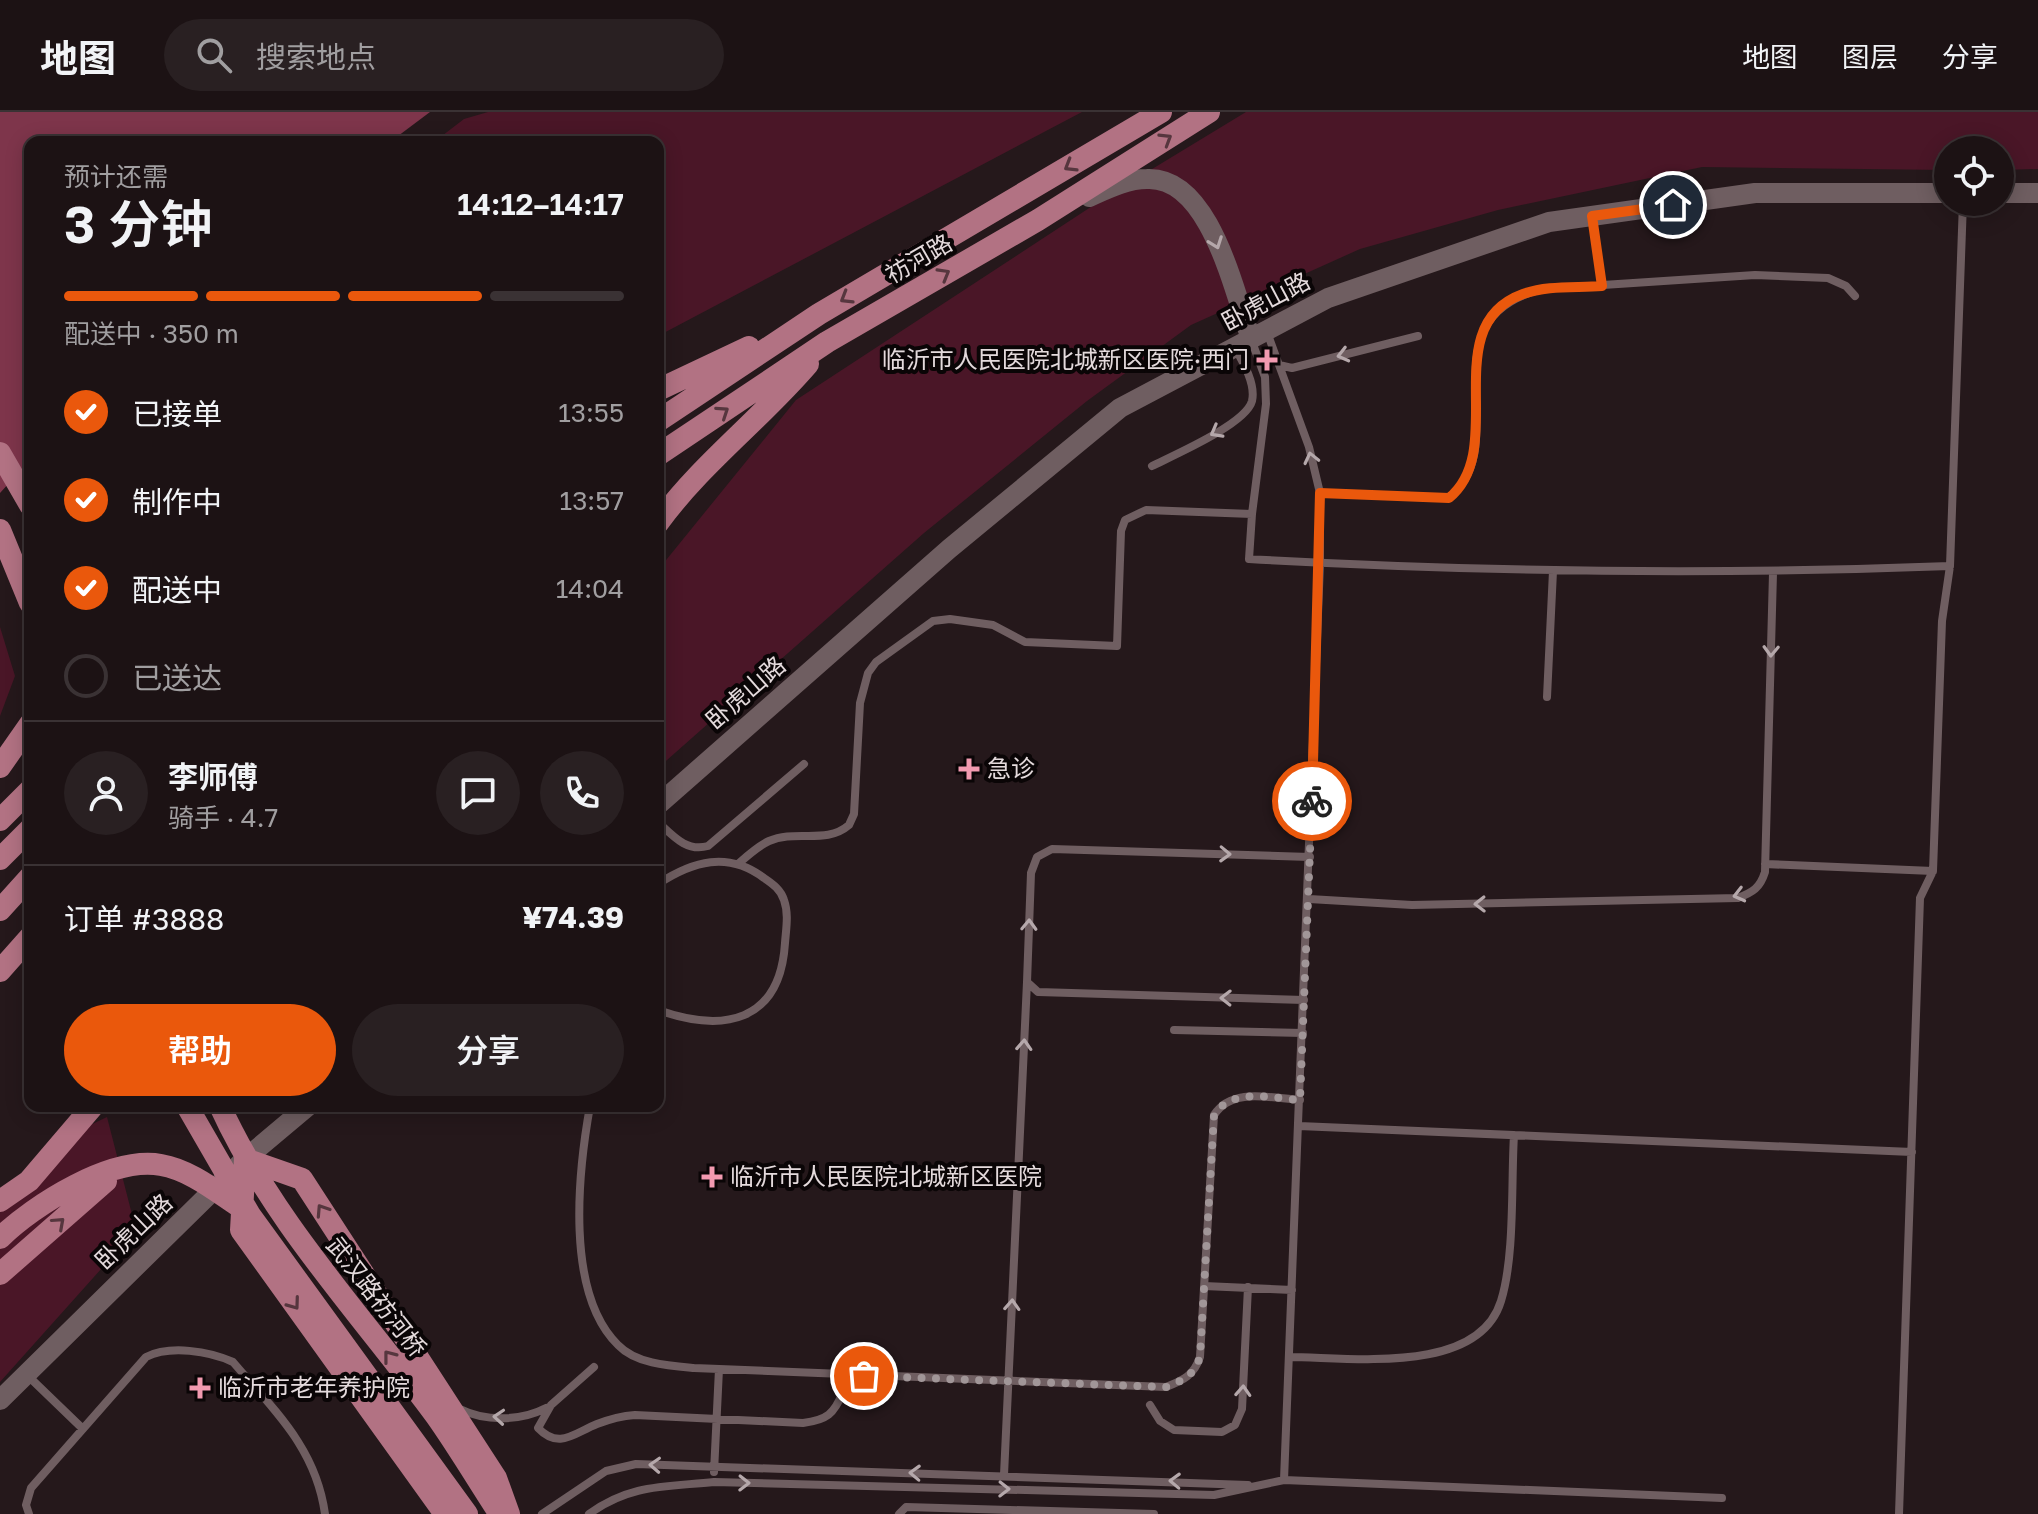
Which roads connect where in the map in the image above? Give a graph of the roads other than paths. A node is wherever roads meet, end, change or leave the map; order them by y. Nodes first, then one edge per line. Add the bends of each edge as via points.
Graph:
1 (1161, 112) edge
2 (1209, 112) edge
3 (1934, 193) edge
4 (2014, 193) edge
5 (2038, 193) edge
6 (1592, 216) junction
7 (1962, 216) edge
8 (1038, 220) junction
9 (1602, 286) junction
10 (1855, 296) dead end
11 (819, 314) junction
12 (1418, 336) dead end
13 (1251, 339) junction
14 (827, 342) junction
15 (1279, 365) junction
16 (664, 387) edge
17 (664, 417) edge
18 (664, 451) edge
19 (0, 453) edge
20 (1152, 466) dead end
21 (1320, 493) junction
22 (24, 495) edge
23 (0, 513) edge
24 (1252, 514) junction
25 (664, 515) edge
26 (0, 530) edge
27 (24, 559) edge
28 (1320, 563) junction
29 (1950, 566) junction
30 (1553, 571) junction
31 (1773, 573) junction
32 (24, 588) edge
33 (1547, 697) dead end
34 (24, 733) edge
35 (804, 764) dead end
36 (0, 767) edge
37 (24, 796) edge
38 (664, 800) edge
39 (0, 820) edge
40 (664, 827) edge
41 (24, 835) edge
42 (1310, 857) junction
43 (0, 859) edge
44 (738, 864) junction
45 (1765, 864) junction
46 (1933, 871) junction
47 (664, 880) edge
48 (24, 884) edge
49 (1309, 899) junction
50 (0, 910) edge
51 (24, 944) edge
52 (4, 967) edge
53 (1027, 982) junction
54 (1304, 1000) junction
55 (664, 1012) edge
56 (1174, 1030) dead end
57 (1303, 1033) junction
58 (1300, 1100) junction
59 (88, 1112) edge
60 (190, 1112) edge
61 (223, 1112) edge
62 (232, 1112) edge
63 (299, 1112) edge
64 (589, 1112) edge
65 (1299, 1126) junction
66 (1514, 1135) junction
67 (241, 1151) junction
68 (1912, 1152) junction
69 (123, 1168) junction
70 (0, 1201) edge
71 (250, 1215) junction
72 (0, 1238) edge
73 (0, 1274) edge
74 (1204, 1286) junction
75 (1248, 1287) junction
76 (1292, 1290) junction
77 (1289, 1357) junction
78 (594, 1367) dead end
79 (719, 1369) junction
80 (26, 1374) junction
81 (1009, 1382) junction
82 (843, 1392) dead end
83 (0, 1400) edge
84 (551, 1405) junction
85 (1150, 1405) dead end
86 (442, 1410) junction
87 (720, 1417) junction
88 (83, 1429) junction
89 (714, 1468) junction
90 (1004, 1475) junction
91 (1284, 1480) junction
92 (714, 1482) junction
93 (1253, 1486) junction
94 (1722, 1498) dead end
95 (29, 1514) edge
96 (325, 1514) edge
97 (445, 1514) edge
98 (467, 1514) edge
99 (499, 1514) edge
100 (509, 1514) edge
101 (542, 1514) edge
102 (589, 1514) edge
103 (899, 1514) edge
104 (1134, 1514) edge
105 (1154, 1514) edge
106 (1899, 1514) edge

1 -> 11 main road, 祊河路
8 -> 2 main road, 祊河路
3 - 6 street, 卧虎山路 via 1755,193
4 - 5 street
6 - 9 lane
6 - 13 street, 卧虎山路 via 1549,222 1328,298
7 - 29 lane
8 -> 13 street via 1113,186 1148,178 1188,195 1205,214
14 -> 8 main road, 祊河路
9 - 10 lane via 1755,275 1828,278
9 - 21 lane via 1522,294 1501,305 1488,321 1479,341 1473,465 1464,485 1449,498
11 - 16 main road
11 - 17 main road, 祊河路
12 -> 15 lane via 1292,368
13 - 15 lane
13 -> 20 lane via 1252,402 1239,419
13 - 24 lane via 1265,377 1266,404
13 - 38 street, 卧虎山路 via 1120,408 949,549
18 -> 14 main road, 祊河路
14 - 25 main road via 771,407 685,486
21 -> 15 lane
19 - 22 main road
21 - 28 lane
23 - 27 main road
24 - 28 lane via 1249,559
24 - 44 lane via 1146,510 1125,520 1117,646 1025,642 993,625 950,619 933,621 910,636 868,673 860,703 849,825 827,836 770,840
26 - 32 main road
28 - 30 lane
28 - 42 lane
29 - 31 lane
29 - 46 lane via 1942,621
30 - 31 lane
30 - 33 lane
31 -> 45 lane
34 - 36 main road
35 - 40 lane via 708,846 686,846
37 - 39 main road
41 - 43 main road
42 - 49 lane
53 -> 42 lane via 1031,873 1037,857 1052,849
44 - 47 lane via 702,862
44 - 55 lane via 777,887 784,899 784,963 772,991 736,1019 696,1022
45 - 46 lane
45 -> 49 lane via 1760,886 1738,898 1412,905
46 - 68 lane via 1920,898
48 - 50 main road
49 - 54 lane
51 - 52 main road
54 -> 53 lane via 1057,994 1038,992
81 -> 53 lane
54 - 57 lane
56 - 57 lane
57 - 58 lane
58 - 65 lane
58 - 74 lane via 1235,1097 1223,1102 1214,1115
59 - 70 main road via 29,1181
60 - 71 main road, 武汉路祊河桥
61 - 67 main road, 武汉路祊河桥
62 - 67 main road
63 - 67 street, 卧虎山路
64 - 79 lane via 580,1251 588,1288 605,1326 619,1347 640,1359
65 - 66 lane
65 - 76 lane
66 - 68 lane
66 - 77 lane via 1507,1268 1501,1303 1487,1323 1466,1343 1430,1355
67 - 80 street, 卧虎山路
86 -> 67 main road, 武汉路祊河桥 via 280,1215
86 -> 67 main road via 302,1179
67 -> 97 main road via 241,1230
68 - 106 lane
69 - 71 main road via 162,1165 197,1179
69 - 72 main road via 37,1207
73 -> 69 main road
71 - 98 main road, 武汉路祊河桥
74 - 75 lane
74 - 81 lane via 1200,1357 1185,1380 1166,1387
75 - 76 lane
85 -> 75 lane via 1174,1430 1222,1432 1235,1425 1242,1409
76 - 77 lane
77 - 91 lane
78 - 84 lane
79 - 81 lane
79 - 87 lane
80 - 83 street, 卧虎山路
80 - 88 lane
81 - 90 lane
82 - 87 lane via 836,1410 823,1421
84 -> 86 lane via 529,1417 509,1418
84 - 87 lane via 538,1428 547,1437 565,1441 614,1417
86 - 99 main road, 武汉路祊河桥
86 - 100 main road via 496,1478
87 - 89 lane
88 - 95 lane via 31,1488
88 - 96 lane via 146,1357 160,1350 218,1355 233,1362 301,1443
90 -> 89 lane
89 - 92 lane
89 -> 101 lane via 636,1464 606,1471
93 -> 90 lane
91 - 93 lane
91 - 94 lane
92 -> 93 lane via 1214,1495
92 - 102 lane via 632,1490
103 - 104 lane via 906,1507
104 - 105 lane

